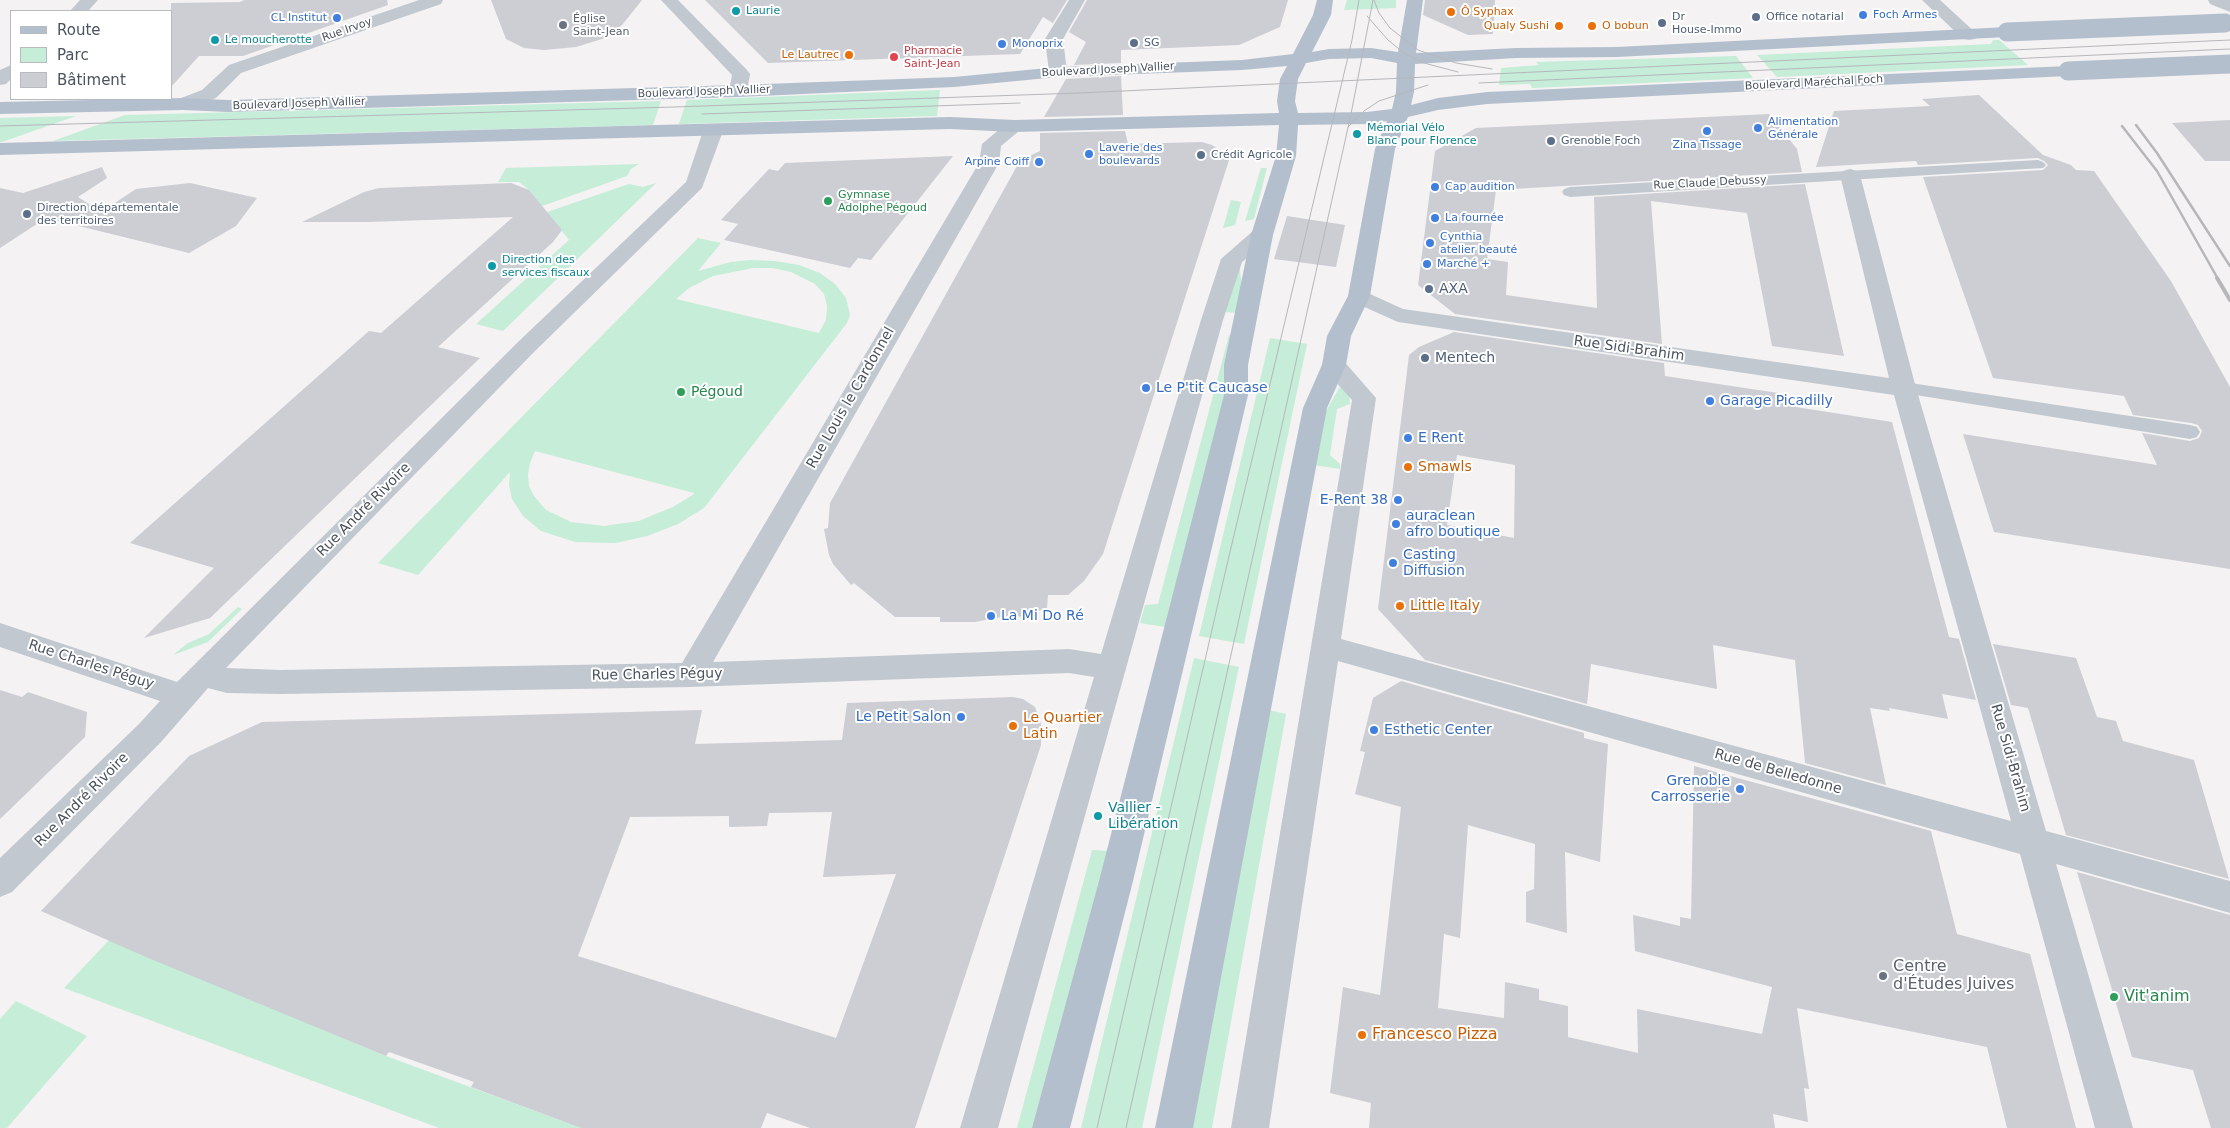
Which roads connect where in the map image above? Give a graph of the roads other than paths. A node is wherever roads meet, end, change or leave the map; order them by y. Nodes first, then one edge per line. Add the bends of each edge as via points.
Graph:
1 (90, 0) edge
2 (434, 0) edge
3 (669, 0) edge
4 (1077, 0) edge
5 (1325, 0) edge
6 (1414, 0) edge
7 (1930, 0) edge
8 (2216, 0) edge
9 (2230, 7) edge
10 (79, 10) edge
11 (2227, 23) edge
12 (1969, 35) junction
13 (1406, 58) junction
14 (1300, 59) junction
15 (2230, 64) edge
16 (10, 71) edge
17 (1058, 72) junction
18 (0, 80) edge
19 (738, 91) junction
20 (183, 104) junction
21 (0, 108) edge
22 (1400, 113) junction
23 (1289, 118) junction
24 (1015, 126) junction
25 (713, 131) junction
26 (0, 149) edge
27 (2038, 165) dead end
28 (1850, 175) junction
29 (1570, 192) dead end
30 (1262, 235) junction
31 (1359, 296) junction
32 (1334, 365) junction
33 (1904, 388) junction
34 (2190, 432) dead end
35 (0, 634) edge
36 (1325, 646) junction
37 (1112, 668) junction
38 (690, 676) junction
39 (192, 685) junction
40 (2034, 844) junction
41 (0, 881) edge
42 (2230, 897) edge
43 (979, 1128) edge
44 (1050, 1128) edge
45 (1174, 1128) edge
46 (1250, 1128) edge
47 (2114, 1128) edge

1 - 10 street
2 - 20 street, Rue Irvoy via 234,69 209,94
3 - 19 street via 741,74
4 - 17 street via 1054,38
5 - 14 main road via 1322,15
6 - 13 main road
7 - 12 street
8 - 9 street
11 - 12 main road, bridge
12 - 13 main road via 1617,52
13 - 14 main road, Boulevard Joseph Vallier via 1371,53 1329,54
13 - 22 main road via 1405,92
14 - 17 main road, Boulevard Joseph Vallier via 1242,65
14 - 23 main road via 1289,79 1286,101
15 - 22 main road, Boulevard Maréchal Foch, bridge via 1487,98
16 - 18 street
17 - 19 main road, Boulevard Joseph Vallier via 980,80
19 - 20 main road, Boulevard Joseph Vallier via 228,106
20 - 21 main road, Boulevard Joseph Vallier
22 - 23 main road via 1367,118
22 - 31 main road via 1383,157
23 - 24 main road
23 - 30 main road via 1286,156
24 - 25 main road via 950,123
24 - 38 street, Rue Louis le Cardonnel via 992,144 989,162
25 - 26 main road
25 - 39 street, Rue André Rivoire via 695,184 526,347
27 - 28 lane, Rue Claude Debussy
28 - 29 lane, Rue Claude Debussy
28 - 33 street
30 - 37 street via 1232,259
30 - 44 main road via 1236,365 1236,395 1116,881
31 - 32 main road via 1339,336
31 - 33 street, Rue Sidi-Brahim via 1398,315
32 - 36 street via 1364,398
32 - 45 main road via 1316,408
33 - 34 lane, Rue Sidi-Brahim
33 - 40 street, Rue Sidi-Brahim
35 - 39 street, Rue Charles Péguy
36 - 40 street, Rue de Belledonne
36 - 46 street
37 - 38 street, Rue Charles Péguy via 1069,661
37 - 43 street
38 - 39 street, Rue Charles Péguy via 227,681
39 - 41 street, Rue André Rivoire via 150,733
40 - 42 street, Rue de Belledonne
40 - 47 street, Rue Sidi-Brahim

